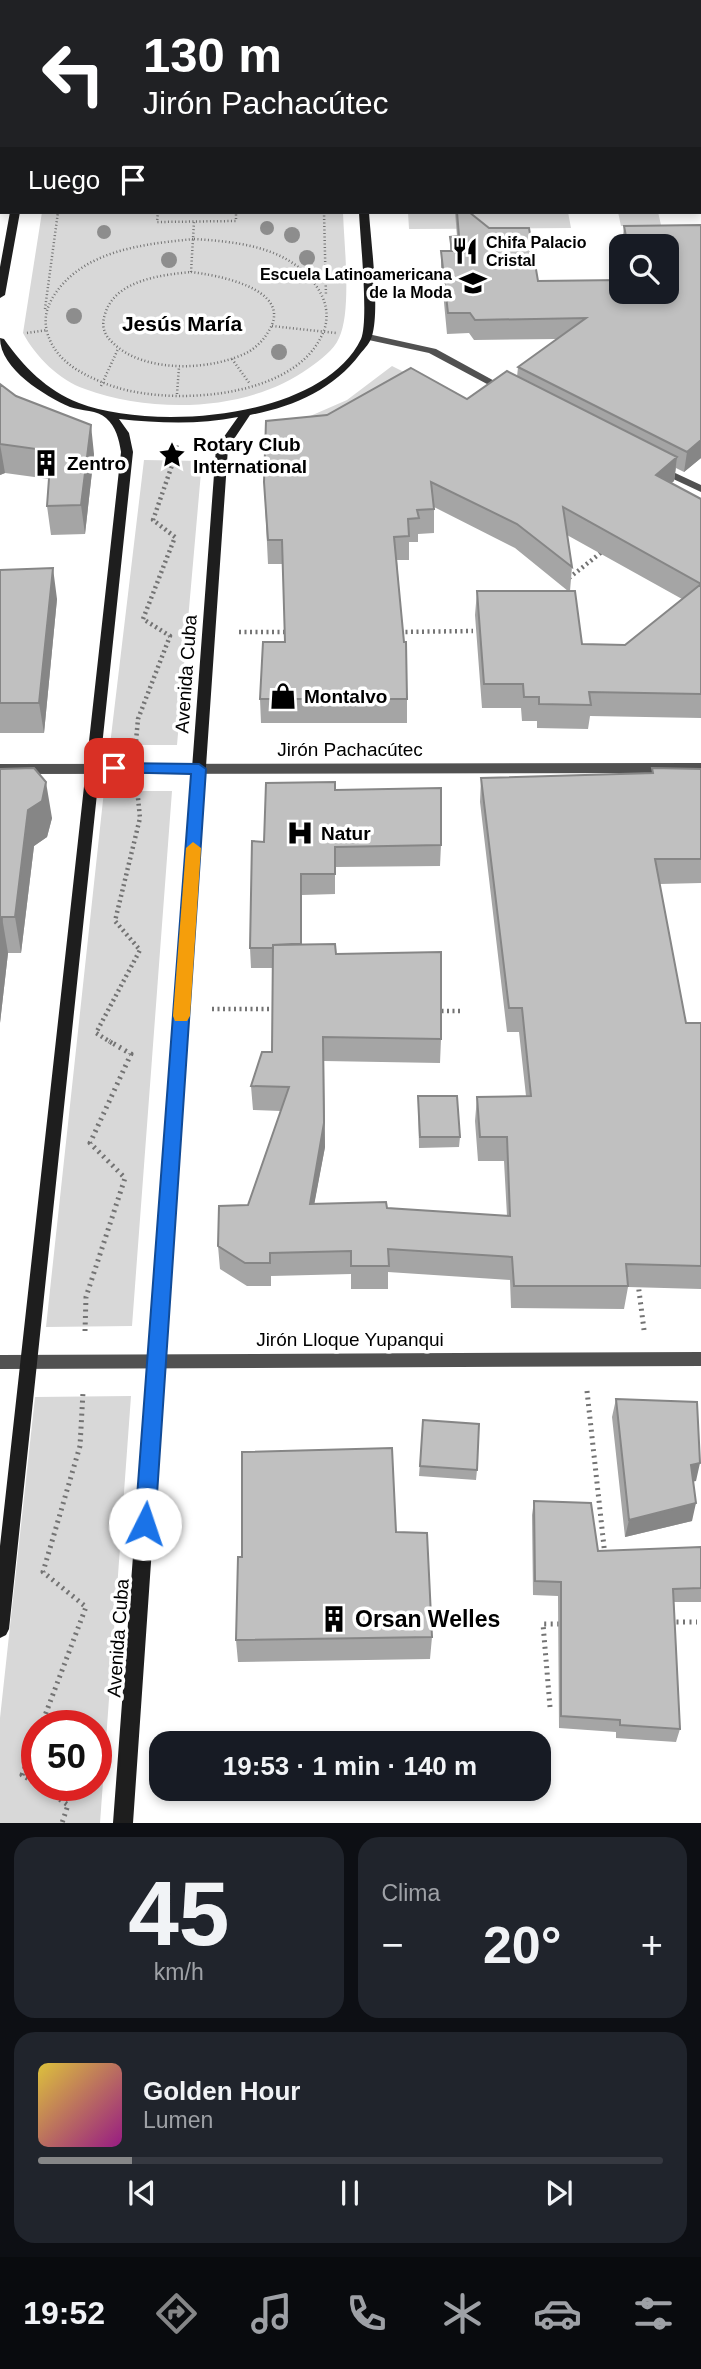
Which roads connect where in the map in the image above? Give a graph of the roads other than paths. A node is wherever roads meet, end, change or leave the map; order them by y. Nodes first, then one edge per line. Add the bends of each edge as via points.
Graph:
1 (15, 214) edge
2 (364, 214) edge
3 (0, 295) edge
4 (368, 337) junction
5 (0, 341) edge
6 (517, 395) edge
7 (109, 414) junction
8 (245, 415) junction
9 (652, 464) edge
10 (701, 489) edge
11 (93, 768) junction
12 (701, 768) edge
13 (0, 769) edge
14 (199, 769) junction
15 (701, 1359) edge
16 (157, 1360) junction
17 (0, 1362) edge
18 (29, 1362) junction
19 (0, 1629) edge
20 (123, 1823) edge

1 - 3 main road
2 - 4 main road
4 - 6 street via 432,351
4 - 8 main road via 351,362 325,383 280,405
5 - 7 main road via 14,362 43,389 82,408
7 - 8 main road via 180,421
7 - 11 main road via 123,433 127,452
8 - 14 main road, Avenida Cuba via 222,448
9 - 10 street
11 - 13 street, Jirón Pachacútec
11 - 14 street, Jirón Pachacútec
11 - 18 main road
12 - 14 street, Jirón Pachacútec
14 - 16 main road, Avenida Cuba
15 - 16 street, Jirón Lloque Yupanqui
16 - 18 street, Jirón Lloque Yupanqui
16 - 20 main road, Avenida Cuba
17 - 18 street, Jirón Lloque Yupanqui
18 - 19 main road

